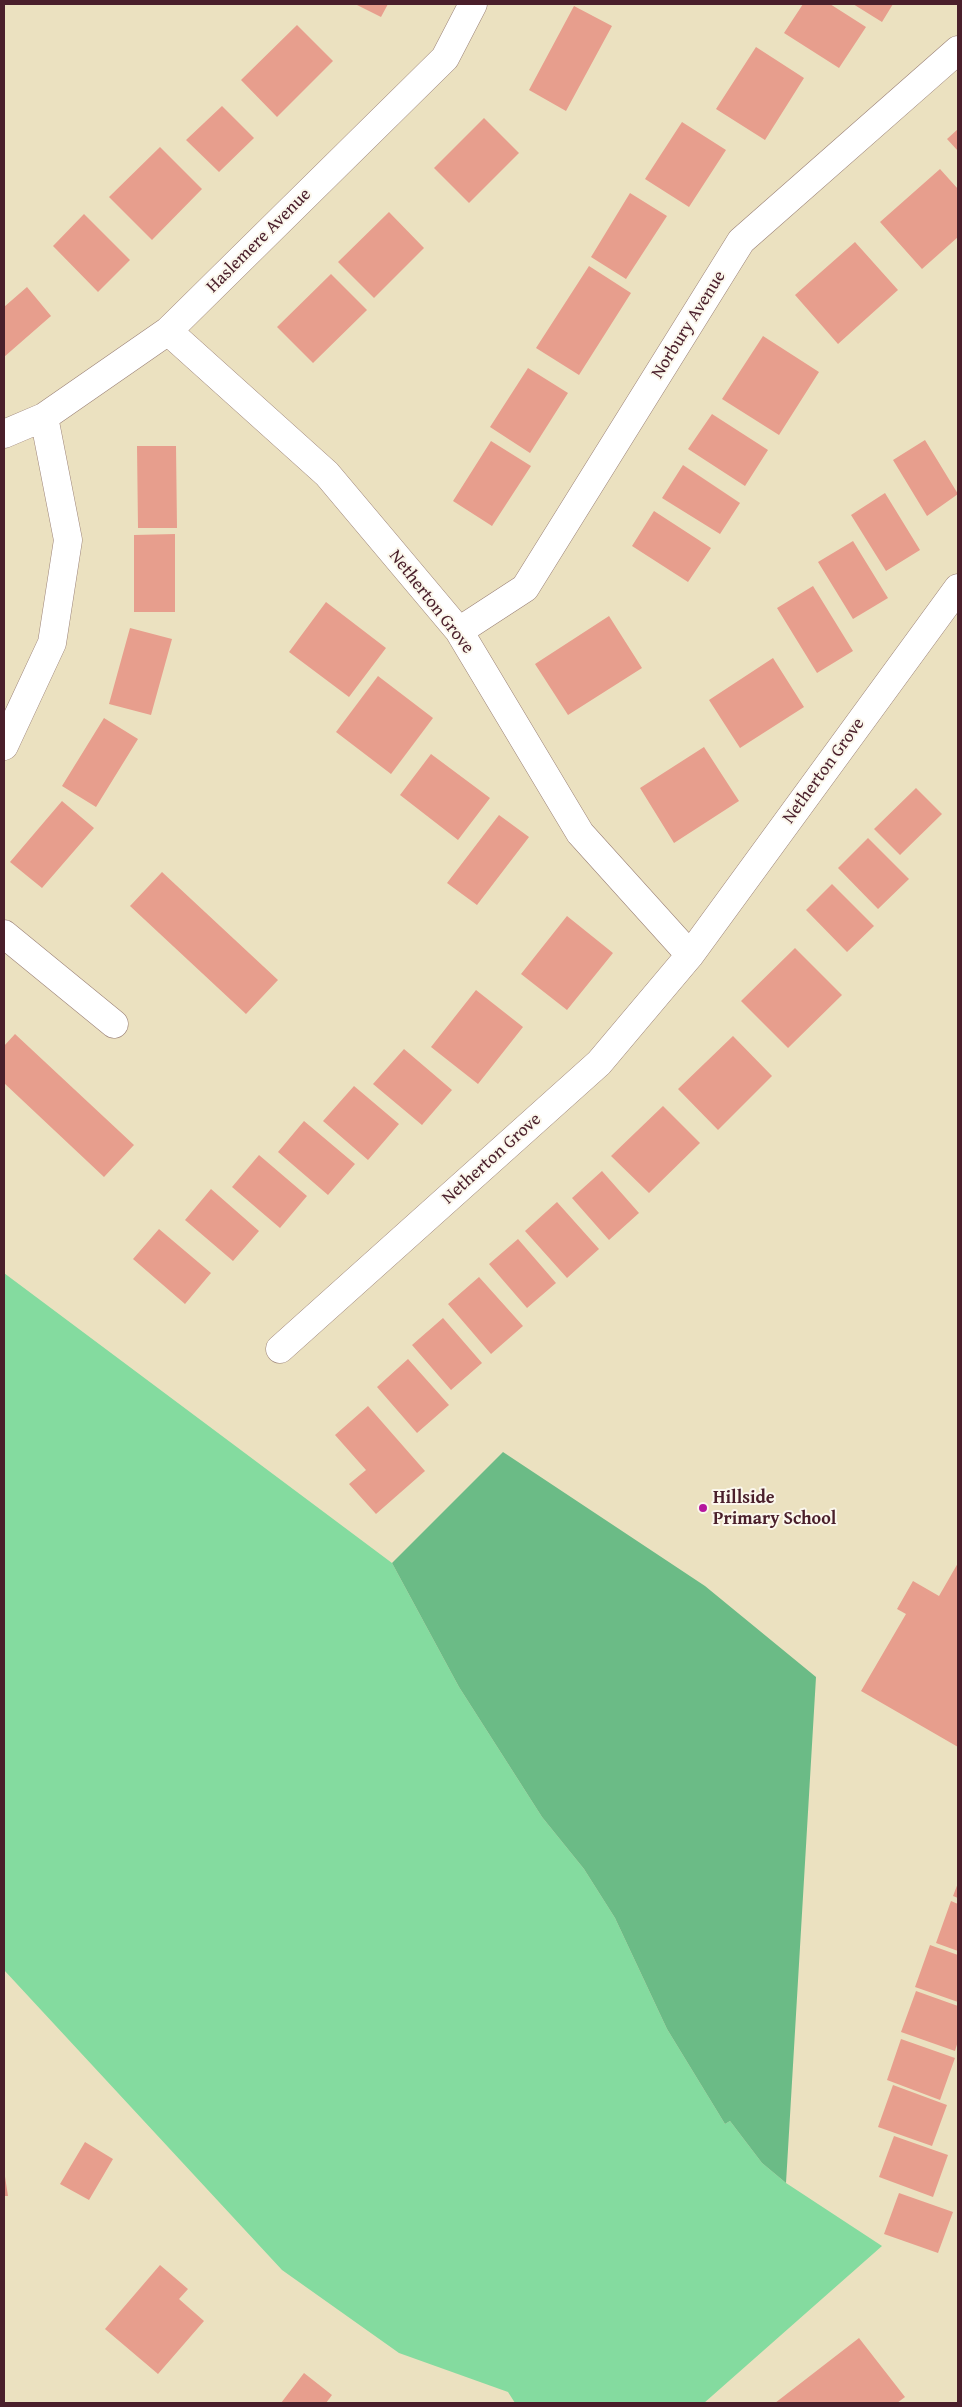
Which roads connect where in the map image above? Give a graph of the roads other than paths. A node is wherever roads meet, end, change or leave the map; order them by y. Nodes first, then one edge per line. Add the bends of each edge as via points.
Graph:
1 (472, 4) edge
2 (958, 50) edge
3 (168, 331) junction
4 (44, 417) junction
5 (4, 434) edge
6 (958, 588) edge
7 (459, 631) junction
8 (4, 746) edge
9 (4, 934) edge
10 (690, 955) junction
11 (114, 1024) dead end
12 (280, 1349) dead end

1 - 3 street, Haslemere Avenue via 445,58
2 - 7 street, Norbury Avenue via 741,241 525,588
3 - 4 street, Haslemere Avenue
3 - 7 street, Netherton Grove via 327,474
4 - 5 street, Haslemere Avenue
4 - 8 street via 68,540 52,643
6 - 10 street, Netherton Grove
7 - 10 street, Netherton Grove via 580,833
9 - 11 street
10 - 12 street, Netherton Grove via 599,1064

